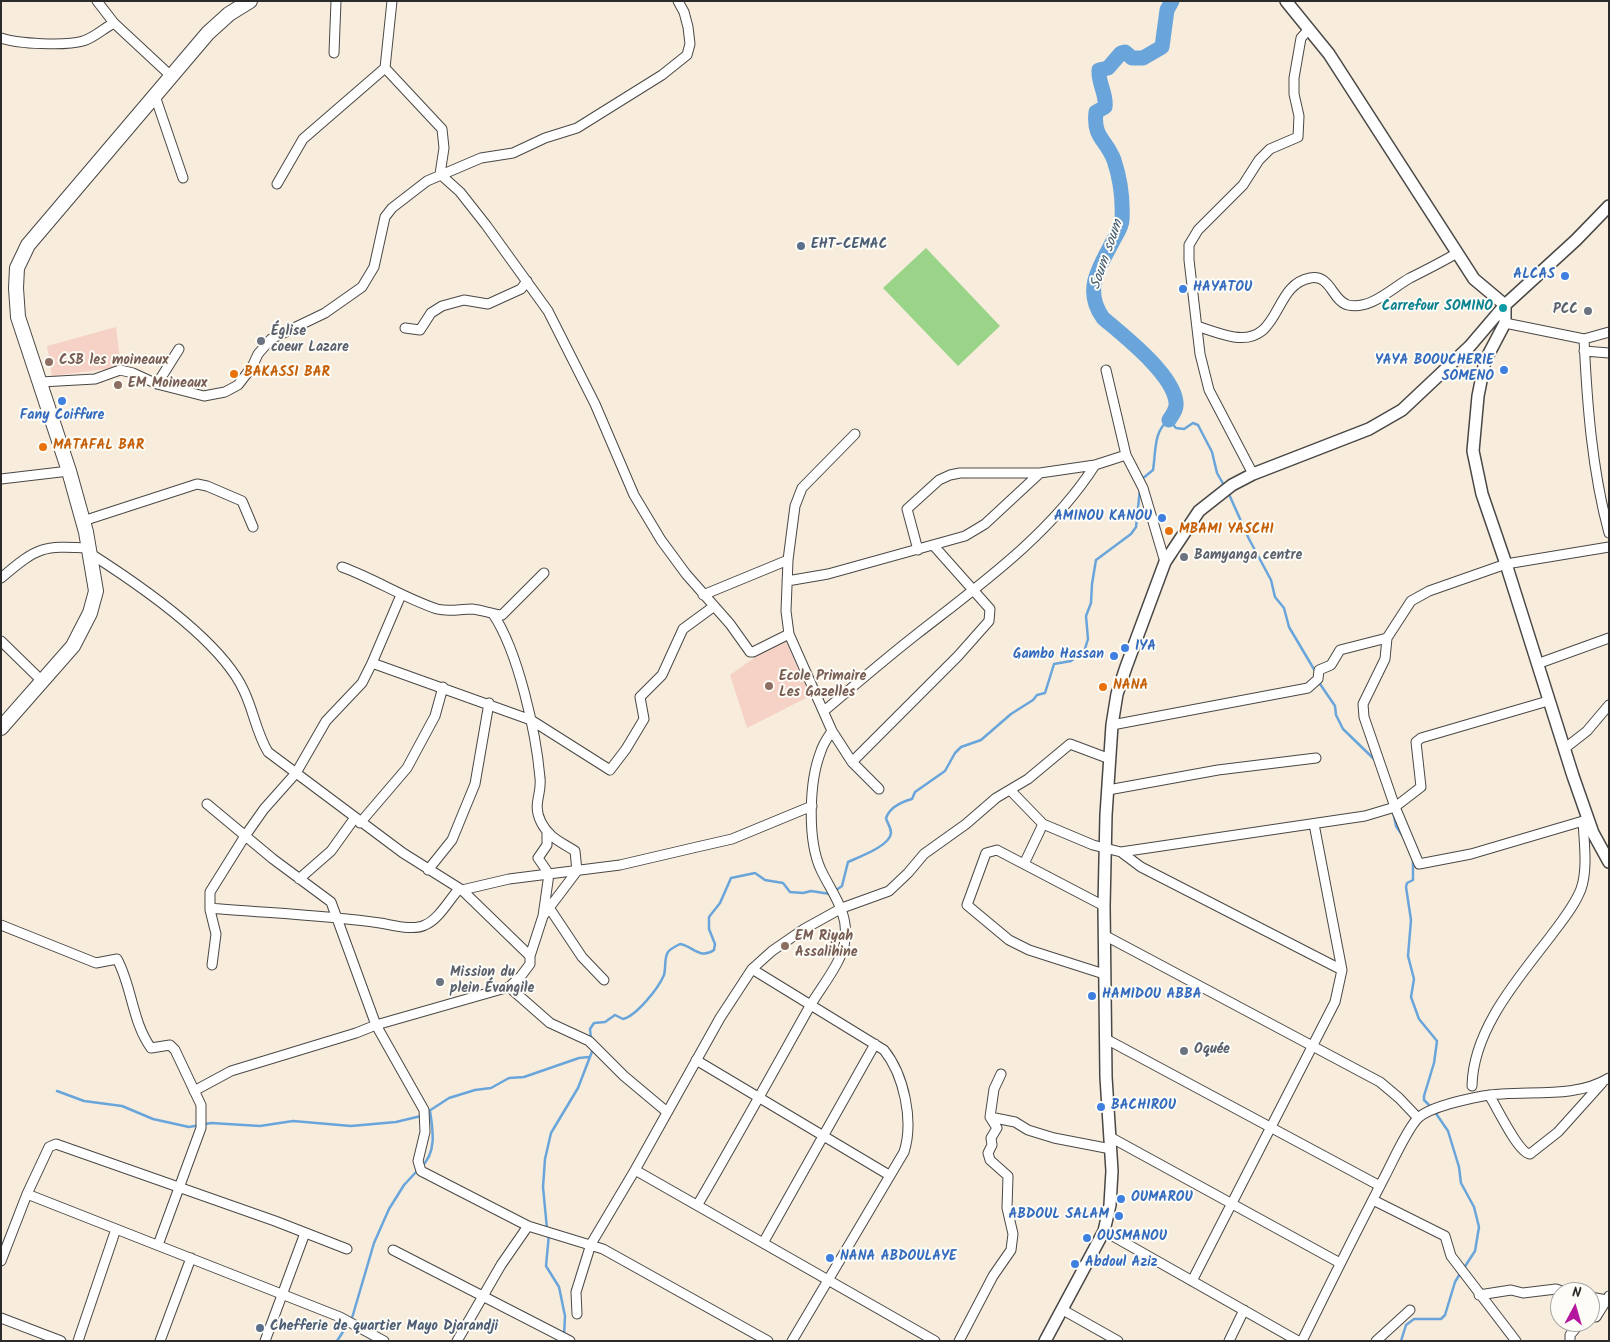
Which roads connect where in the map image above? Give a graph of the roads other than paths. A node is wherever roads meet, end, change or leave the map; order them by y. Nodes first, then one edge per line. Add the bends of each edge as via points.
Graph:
1 (97, 1) edge
2 (250, 1) edge
3 (336, 1) edge
4 (392, 1) edge
5 (678, 1) edge
6 (1286, 1) edge
7 (114, 23) junction
8 (1309, 29) junction
9 (1, 38) edge
10 (334, 53) dead end
11 (385, 68) junction
12 (171, 76) junction
13 (156, 96) junction
14 (440, 174) junction
15 (183, 178) dead end
16 (277, 184) dead end
17 (1609, 206) edge
18 (1458, 253) junction
19 (527, 280) junction
20 (1504, 305) junction
21 (1504, 323) junction
22 (1197, 326) junction
23 (405, 328) dead end
24 (1609, 332) edge
25 (1584, 339) junction
26 (179, 349) dead end
27 (1584, 351) junction
28 (1609, 354) edge
29 (1106, 370) dead end
30 (41, 382) junction
31 (156, 384) junction
32 (855, 434) dead end
33 (1126, 455) junction
34 (1095, 465) junction
35 (69, 471) junction
36 (1040, 473) junction
37 (1253, 474) junction
38 (1, 479) edge
39 (1606, 510) edge
40 (83, 521) junction
41 (253, 528) dead end
42 (1609, 533) edge
43 (934, 546) junction
44 (1609, 546) edge
45 (918, 550) junction
46 (90, 551) junction
47 (788, 560) junction
48 (1165, 562) junction
49 (1506, 564) junction
50 (342, 567) dead end
51 (544, 573) dead end
52 (1, 578) edge
53 (787, 581) junction
54 (973, 590) junction
55 (401, 595) junction
56 (704, 595) junction
57 (713, 606) junction
58 (493, 614) junction
59 (789, 634) junction
60 (1387, 638) junction
61 (1609, 638) edge
62 (1, 641) edge
63 (372, 663) junction
64 (1537, 664) junction
65 (43, 682) junction
66 (443, 687) junction
67 (1548, 702) junction
68 (489, 703) junction
69 (1609, 705) edge
70 (824, 711) junction
71 (531, 720) junction
72 (1112, 725) junction
73 (1, 728) edge
74 (832, 731) junction
75 (1564, 749) junction
76 (1316, 758) dead end
77 (1110, 759) junction
78 (852, 762) junction
79 (296, 772) junction
80 (879, 789) dead end
81 (1010, 790) junction
82 (1108, 790) junction
83 (207, 804) dead end
84 (812, 806) junction
85 (1392, 808) junction
86 (1586, 820) junction
87 (357, 821) junction
88 (1043, 824) junction
89 (1314, 824) junction
90 (547, 833) junction
91 (245, 836) junction
92 (1105, 848) junction
93 (1121, 852) junction
94 (1609, 862) edge
95 (1024, 864) junction
96 (428, 870) junction
97 (577, 871) junction
98 (549, 874) junction
99 (300, 879) junction
100 (460, 890) junction
101 (1104, 906) junction
102 (210, 908) junction
103 (842, 908) junction
104 (546, 913) junction
105 (335, 917) junction
106 (1, 925) edge
107 (1104, 934) junction
108 (530, 956) junction
109 (212, 965) dead end
110 (752, 969) junction
111 (1342, 970) junction
112 (1104, 974) junction
113 (604, 980) dead end
114 (509, 987) junction
115 (810, 1006) junction
116 (376, 1025) junction
117 (1106, 1039) junction
118 (876, 1044) junction
119 (1312, 1048) junction
120 (696, 1060) junction
121 (1001, 1074) dead end
122 (1607, 1078) edge
123 (1472, 1086) junction
124 (194, 1091) junction
125 (1490, 1095) junction
126 (1480, 1097) junction
127 (760, 1098) junction
128 (1458, 1101) junction
129 (667, 1112) junction
130 (990, 1117) junction
131 (1421, 1117) junction
132 (1271, 1126) junction
133 (823, 1136) junction
134 (1110, 1137) junction
135 (1111, 1149) junction
136 (635, 1170) junction
137 (889, 1175) junction
138 (1380, 1186) junction
139 (178, 1188) junction
140 (27, 1194) junction
141 (1373, 1200) junction
142 (698, 1204) junction
143 (1230, 1205) junction
144 (528, 1226) junction
145 (116, 1229) junction
146 (1104, 1231) junction
147 (305, 1233) junction
148 (763, 1243) junction
149 (591, 1244) junction
150 (158, 1245) junction
151 (3, 1250) edge
152 (347, 1250) dead end
153 (393, 1250) dead end
154 (191, 1258) junction
155 (1, 1261) edge
156 (1340, 1264) junction
157 (827, 1280) junction
158 (1192, 1281) junction
159 (1550, 1290) edge
160 (284, 1295) junction
161 (483, 1296) junction
162 (1479, 1296) junction
163 (1608, 1298) edge
164 (1063, 1310) junction
165 (1244, 1310) junction
166 (1410, 1310) dead end
167 (1600, 1311) edge
168 (577, 1314) dead end
169 (1, 1318) edge
170 (61, 1341) edge
171 (78, 1341) edge
172 (160, 1341) edge
173 (265, 1341) edge
174 (384, 1341) edge
175 (457, 1341) edge
176 (570, 1341) edge
177 (768, 1341) edge
178 (792, 1341) edge
179 (935, 1341) edge
180 (959, 1341) edge
181 (1045, 1341) edge
182 (1118, 1341) edge
183 (1229, 1341) edge
184 (1298, 1341) edge
185 (1302, 1341) edge
186 (1376, 1341) edge
187 (1516, 1341) edge

1 - 7 street
2 - 12 main road via 228,14 208,32
3 - 10 street
4 - 11 street
5 - 14 street via 684,12 690,44 687,55 662,75 577,128 513,153 481,158
6 - 8 street
7 - 9 street via 84,41 60,44 14,42
7 - 12 street
8 - 18 street via 1330,54
8 - 22 street via 1301,38 1294,78 1298,137 1270,149 1243,185 1198,230 1189,245
11 - 14 street via 442,129 444,148
11 - 16 street via 303,139
12 - 13 main road
13 - 15 street
13 - 30 main road via 28,245 17,268 18,317
14 - 19 street via 460,192
14 - 31 street via 392,208 385,217 374,267 362,287 325,313 271,339 238,385 225,392 204,396
17 - 20 street
18 - 20 street via 1474,279
18 - 22 street via 1386,295 1359,305 1347,305 1332,287 1311,278 1301,281 1285,294 1268,328 1254,334 1234,337
19 - 23 street via 521,290 488,304 464,300 442,306 431,313 420,330
19 - 56 street via 574,358 634,495 661,540
20 - 21 street
20 - 37 street via 1470,346 1402,410 1369,429
21 - 25 street
21 - 49 street via 1486,361 1478,396 1474,452 1482,494
22 - 37 street via 1209,390
24 - 25 street
25 - 27 street
26 - 31 street
27 - 28 street
27 - 39 street
29 - 33 street
30 - 31 street via 95,379 120,370
30 - 35 main road
32 - 47 street via 802,488
33 - 34 street
33 - 48 street via 1142,488
34 - 36 street
34 - 54 street via 1081,487 1048,524
35 - 38 street
35 - 40 main road
36 - 43 street via 984,524 965,536
36 - 45 street via 960,473 939,480 907,509
37 - 48 street via 1232,485 1199,511
39 - 42 street
40 - 41 street via 197,484 242,501
40 - 46 main road
43 - 45 street
43 - 54 street
44 - 49 street
45 - 53 street via 828,574
46 - 52 street via 50,546 33,551
46 - 65 main road via 96,591 90,614 73,646
46 - 79 street via 167,608 226,662 244,691 258,735 268,752
47 - 53 street
47 - 56 street
48 - 72 street via 1117,694
49 - 60 street via 1428,591 1411,601
49 - 64 street
50 - 55 street via 365,575
51 - 58 street via 502,615
53 - 59 street
54 - 70 street
54 - 78 street via 990,609 990,621
55 - 58 street via 438,609 470,609
55 - 63 street
56 - 57 street
57 - 59 street via 750,652
57 - 71 street via 683,629 662,675 640,697 644,719 610,770
58 - 71 street via 508,640
59 - 70 street
60 - 72 street via 1340,650 1331,665 1319,670 1318,679 1308,688
60 - 85 street via 1385,659 1363,704 1364,718
61 - 64 street
62 - 65 street
63 - 66 street
63 - 79 street via 362,683 326,721
64 - 67 street
65 - 73 main road
66 - 68 street
66 - 87 street via 435,716 407,768
67 - 75 street
67 - 85 street via 1421,738 1416,742 1421,787
68 - 71 street
68 - 96 street via 475,784 452,840
69 - 75 street via 1587,731
70 - 74 street
71 - 90 street via 541,780 536,808
72 - 77 street
74 - 78 street
74 - 84 street via 821,750
75 - 86 street
76 - 82 street via 1218,770
77 - 81 street via 1070,744
77 - 82 street
78 - 80 street
79 - 87 street
79 - 91 street
81 - 88 street
81 - 103 street via 924,854 889,891
82 - 92 street
83 - 91 street
84 - 97 street via 732,839 620,865
84 - 103 street via 810,826 820,867
85 - 86 street via 1419,864 1471,854
85 - 89 street
86 - 94 street
86 - 123 street via 1581,888 1500,1008 1476,1052
87 - 96 street
87 - 99 street
88 - 92 street
88 - 95 street
89 - 93 street
89 - 111 street
90 - 97 street via 560,844 575,850
90 - 98 street via 546,845 538,858
91 - 99 street
91 - 102 street via 210,892
92 - 93 street
92 - 101 street
93 - 111 street via 1140,867
95 - 101 street
95 - 112 street via 997,850 986,853 968,900 970,910 1009,940 1029,950
96 - 100 street
97 - 98 street
97 - 104 street
98 - 100 street
98 - 104 street
99 - 105 street via 331,902
100 - 105 street via 434,920 424,926 406,927
100 - 108 street
101 - 107 street
102 - 105 street
102 - 109 street via 216,934
103 - 110 street via 804,928
103 - 115 street via 846,939 841,955
104 - 108 street
104 - 113 street
105 - 116 street
106 - 124 street via 96,963 118,960 140,1028 151,1048 167,1045 175,1050
107 - 112 street
107 - 119 street
108 - 114 street via 530,964 522,976
110 - 115 street
110 - 120 street
111 - 119 street via 1335,1002
112 - 117 street
114 - 116 street
114 - 129 street via 550,1023 592,1044
115 - 118 street
115 - 127 street
116 - 124 street via 230,1071
116 - 144 street via 425,1113 419,1168
117 - 132 street
117 - 134 street
118 - 133 street
118 - 137 street via 892,1061 901,1085 907,1118 908,1141
119 - 131 street via 1380,1082
119 - 132 street
120 - 127 street
120 - 129 street
121 - 130 street via 994,1089
122 - 125 street via 1585,1089 1568,1092
122 - 125 street via 1558,1132 1530,1154 1523,1151 1516,1141
123 - 126 street
123 - 128 street
124 - 139 street via 201,1105 201,1125
125 - 126 street
126 - 128 street
127 - 133 street
127 - 142 street
128 - 131 street
129 - 136 street
130 - 135 street via 1015,1122 1054,1138
130 - 180 street via 997,1128 991,1138 990,1160 1008,1176 1007,1208 1013,1234 1012,1250 993,1276
131 - 138 street
132 - 138 street
132 - 143 street
133 - 137 street
133 - 148 street
134 - 135 street
134 - 143 street
135 - 146 street via 1110,1205
136 - 142 street
136 - 149 street
137 - 157 street
138 - 141 street
139 - 140 street via 53,1144 49,1146
139 - 147 street
139 - 150 street
140 - 145 street
140 - 151 street
141 - 156 street
141 - 162 street via 1444,1236 1451,1256
142 - 148 street
143 - 156 street
143 - 158 street
144 - 149 street
144 - 161 street
145 - 150 street
145 - 171 street
146 - 158 street
146 - 164 street
147 - 152 street
147 - 160 street
148 - 157 street
149 - 168 street via 576,1292
149 - 177 street
150 - 154 street
151 - 155 street
153 - 161 street
154 - 160 street
154 - 172 street
156 - 185 street
157 - 178 street
157 - 179 street
158 - 165 street
159 - 162 street via 1523,1293 1511,1290
160 - 173 street
160 - 174 street via 340,1318
161 - 175 street
161 - 176 street
162 - 187 street
163 - 167 street
164 - 181 street
164 - 182 street
165 - 183 street
165 - 184 street
166 - 186 street
169 - 170 street

